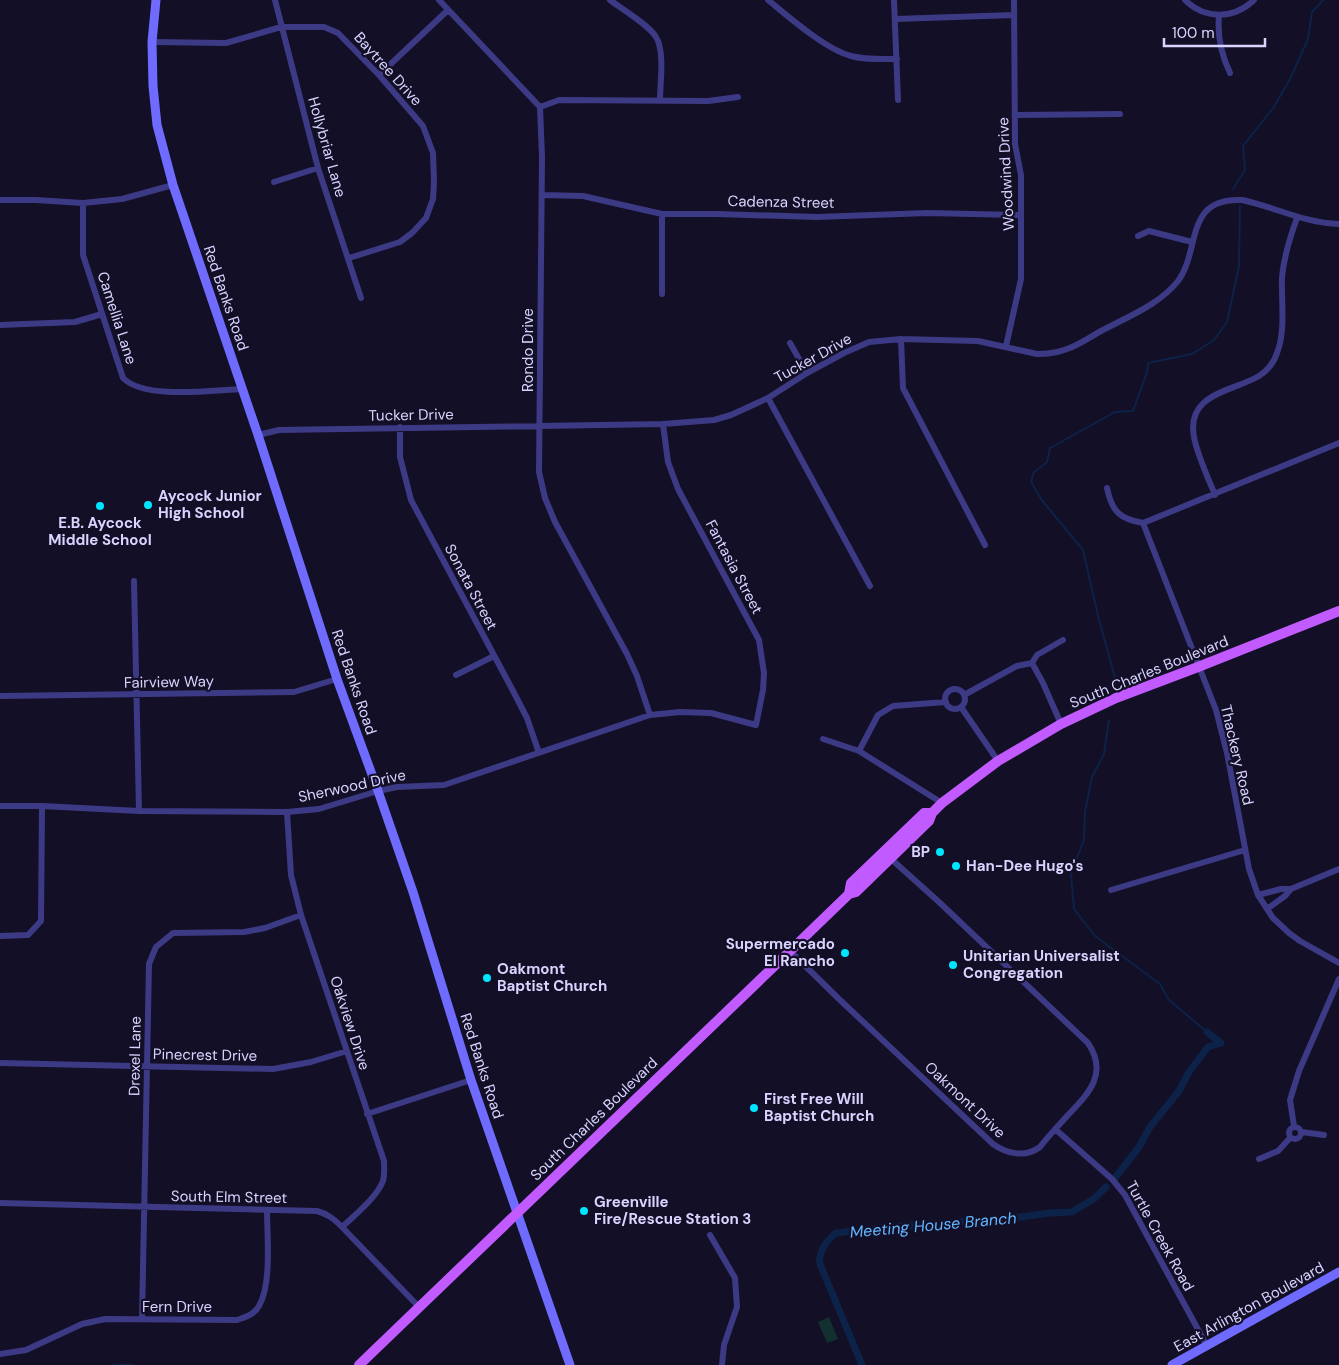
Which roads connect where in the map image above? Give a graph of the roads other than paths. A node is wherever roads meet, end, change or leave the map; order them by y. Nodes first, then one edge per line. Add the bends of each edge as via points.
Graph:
1 (156, 0) edge
2 (275, 0) edge
3 (440, 0) edge
4 (610, 0) edge
5 (768, 0) edge
6 (894, 0) edge
7 (1014, 0) edge
8 (1185, 0) edge
9 (1254, 0) edge
10 (448, 10) junction
11 (1014, 15) junction
12 (1219, 16) junction
13 (895, 19) junction
14 (281, 27) junction
15 (152, 42) junction
16 (897, 59) junction
17 (1230, 72) dead end
18 (379, 75) junction
19 (738, 97) dead end
20 (660, 100) junction
21 (898, 100) dead end
22 (540, 107) junction
23 (1120, 114) dead end
24 (1015, 115) junction
25 (318, 168) junction
26 (274, 182) dead end
27 (173, 185) junction
28 (542, 195) junction
29 (0, 200) edge
30 (82, 203) junction
31 (662, 214) junction
32 (1021, 216) junction
33 (1297, 218) junction
34 (1339, 224) edge
35 (1138, 236) dead end
36 (1192, 242) junction
37 (349, 258) junction
38 (662, 294) dead end
39 (362, 298) dead end
40 (102, 314) junction
41 (0, 324) edge
42 (901, 339) junction
43 (790, 343) dead end
44 (1006, 346) junction
45 (808, 373) junction
46 (242, 389) junction
47 (768, 398) junction
48 (663, 424) junction
49 (540, 425) junction
50 (400, 427) junction
51 (258, 435) junction
52 (1339, 443) edge
53 (1107, 488) dead end
54 (1215, 494) junction
55 (1143, 522) junction
56 (985, 545) dead end
57 (134, 581) dead end
58 (870, 586) dead end
59 (1339, 611) edge
60 (1063, 640) dead end
61 (494, 656) junction
62 (1032, 663) junction
63 (1198, 668) junction
64 (456, 675) dead end
65 (337, 679) junction
66 (0, 696) edge
67 (136, 696) junction
68 (964, 696) junction
69 (946, 702) junction
70 (961, 707) junction
71 (650, 715) junction
72 (1061, 724) junction
73 (756, 725) joint
74 (823, 739) dead end
75 (859, 751) junction
76 (539, 754) junction
77 (998, 761) junction
78 (378, 791) junction
79 (942, 803) junction
80 (0, 806) edge
81 (42, 806) junction
82 (139, 812) junction
83 (287, 812) junction
84 (932, 813) junction
85 (920, 817) junction
86 (1245, 850) junction
87 (890, 858) junction
88 (873, 861) junction
89 (1339, 869) edge
90 (859, 889) junction
91 (1291, 889) junction
92 (1111, 890) dead end
93 (849, 894) junction
94 (1258, 895) junction
95 (1267, 909) junction
96 (301, 915) junction
97 (0, 936) edge
98 (790, 951) junction
99 (1339, 963) edge
100 (1339, 979) edge
101 (347, 1051) junction
102 (0, 1063) edge
103 (148, 1066) junction
104 (471, 1080) junction
105 (367, 1114) junction
106 (1294, 1126) junction
107 (1055, 1129) junction
108 (1302, 1132) junction
109 (1324, 1135) dead end
110 (1290, 1138) junction
111 (1259, 1159) dead end
112 (0, 1203) edge
113 (144, 1207) junction
114 (267, 1210) junction
115 (518, 1212) junction
116 (342, 1227) junction
117 (710, 1235) dead end
118 (1339, 1272) edge
119 (420, 1306) junction
120 (142, 1320) junction
121 (1207, 1346) junction
122 (0, 1354) edge
123 (359, 1365) edge
124 (570, 1365) edge
125 (722, 1365) edge
126 (1172, 1365) edge

1 - 15 street, Red Banks Road
2 - 14 street, Hollybriar Lane
3 - 10 street
4 - 20 street via 656,38 660,53
5 - 16 street via 816,37 848,56
6 - 13 street
7 - 11 street, Woodwind Drive
8 - 12 street via 1206,13
9 - 12 street via 1239,11
10 - 18 street
10 - 22 street
11 - 13 street
11 - 24 street, Woodwind Drive
12 - 17 street via 1219,45
13 - 16 street
14 - 15 street, Baytree Drive via 226,43
14 - 18 street, Baytree Drive via 324,27 338,33
14 - 25 street, Hollybriar Lane
15 - 27 street, Red Banks Road via 157,125
16 - 21 street
18 - 37 street, Baytree Drive via 423,126 433,153 433,199 426,218 412,234 400,242
19 - 20 street via 708,101
20 - 22 street via 559,100
22 - 28 street, Rondo Drive
23 - 24 street
24 - 32 street, Woodwind Drive
25 - 26 street
25 - 37 street, Hollybriar Lane
27 - 30 street via 122,199
27 - 46 street, Red Banks Road
28 - 31 street, Cadenza Street via 585,197
28 - 49 street, Rondo Drive
29 - 30 street
30 - 40 street, Camellia Lane via 84,255
31 - 32 street, Cadenza Street
31 - 38 street
32 - 44 street, Woodwind Drive via 1021,279
33 - 34 street, Tucker Drive
33 - 36 street, Tucker Drive via 1252,202 1227,200 1206,212 1196,227
33 - 54 street via 1284,269 1278,352 1266,371 1209,397 1196,414 1194,438
35 - 36 street via 1149,231
36 - 44 street, Tucker Drive via 1180,279 1170,291 1145,308 1070,349 1056,353 1037,354
37 - 39 street, Hollybriar Lane
40 - 41 street via 75,322
40 - 46 street, Camellia Lane via 123,378 128,383 162,391
42 - 44 street, Tucker Drive via 978,341
42 - 45 street, Tucker Drive via 869,342 855,347
42 - 56 street via 903,388
43 - 45 street
45 - 47 street, Tucker Drive
46 - 51 street, Red Banks Road
47 - 48 street, Tucker Drive via 714,420
47 - 58 street
48 - 49 street, Tucker Drive
48 - 73 street, Fantasia Street via 668,462 678,489 759,640 764,682
49 - 50 street, Tucker Drive
49 - 71 street, Rondo Drive via 539,472 545,498 627,654
50 - 51 street, Tucker Drive via 279,430
50 - 61 street, Sonata Street via 400,458 411,500
51 - 65 street, Red Banks Road
52 - 54 street
53 - 55 street via 1115,511 1123,517
54 - 55 street
55 - 63 street, Thackery Road
57 - 67 street
59 - 63 main road, South Charles Boulevard
60 - 62 street via 1037,655
61 - 64 street
61 - 76 street, Sonata Street via 526,718
62 - 68 street via 1017,666
62 - 72 street
63 - 72 main road, South Charles Boulevard via 1116,698
63 - 86 street, Thackery Road via 1223,735
65 - 67 street, Fairview Way via 294,692
65 - 78 street, Red Banks Road
66 - 67 street, Fairview Way
67 - 82 street
68 - 69 street via 954,690 948,693
68 - 70 street via 965,702
69 - 70 street via 952,708
69 - 75 street via 893,706 878,715
70 - 77 street
71 - 73 street, Sherwood Drive via 711,713
71 - 76 street, Sherwood Drive
72 - 77 main road, South Charles Boulevard
74 - 75 street
75 - 79 street
76 - 78 street, Sherwood Drive via 444,785
77 - 79 main road, South Charles Boulevard
78 - 83 street, Sherwood Drive via 319,809
78 - 104 street, Red Banks Road
79 - 84 main road, South Charles Boulevard
80 - 81 street, Sherwood Drive
81 - 82 street, Sherwood Drive
81 - 97 street via 41,921 28,936
82 - 83 street, Sherwood Drive
83 - 96 street, Oakview Drive via 291,875
84 - 85 main road, South Charles Boulevard
84 - 87 main road, South Charles Boulevard via 929,821
85 - 87 main road via 919,825 893,849
85 - 88 main road, South Charles Boulevard
86 - 92 street
86 - 94 street, Thackery Road
87 - 90 main road, South Charles Boulevard
87 - 107 street, Oakmont Drive via 1062,1018 1094,1052 1096,1077 1088,1093
88 - 90 main road via 874,866
88 - 93 main road, South Charles Boulevard via 851,883
89 - 91 street
90 - 93 main road, South Charles Boulevard
91 - 94 street
91 - 95 street
93 - 98 main road, South Charles Boulevard
94 - 95 street, Thackery Road
95 - 99 street, Thackery Road via 1289,933
96 - 101 street, Oakview Drive
96 - 103 street, Drexel Lane via 244,932 173,933 156,947 149,964
98 - 107 street, Oakmont Drive via 1002,1151 1022,1154 1034,1151
98 - 115 main road, South Charles Boulevard
100 - 106 street via 1299,1071 1290,1100
101 - 103 street, Pinecrest Drive via 273,1069
101 - 105 street, Oakview Drive
102 - 103 street, Pinecrest Drive
103 - 113 street, Drexel Lane
104 - 105 street
104 - 115 street, Red Banks Road
105 - 116 street, Oakview Drive via 384,1161 383,1182 370,1200
106 - 108 street
106 - 110 street via 1288,1133
107 - 121 street, Turtle Creek Road via 1112,1179 1125,1195
108 - 109 street
108 - 110 street via 1295,1140
110 - 111 street via 1278,1151
112 - 113 street, South Elm Street
113 - 114 street, South Elm Street
113 - 120 street, Drexel Lane
114 - 116 street, South Elm Street via 324,1213
114 - 120 street, Fern Drive via 267,1280 254,1312 236,1320
115 - 119 main road, South Charles Boulevard
115 - 124 street, Red Banks Road
116 - 119 street, South Elm Street
117 - 125 street via 735,1278 737,1308 724,1344
118 - 121 street, East Arlington Boulevard
119 - 123 main road, South Charles Boulevard
120 - 122 street, Fern Drive via 105,1319 82,1324 26,1350
121 - 126 street, East Arlington Boulevard

